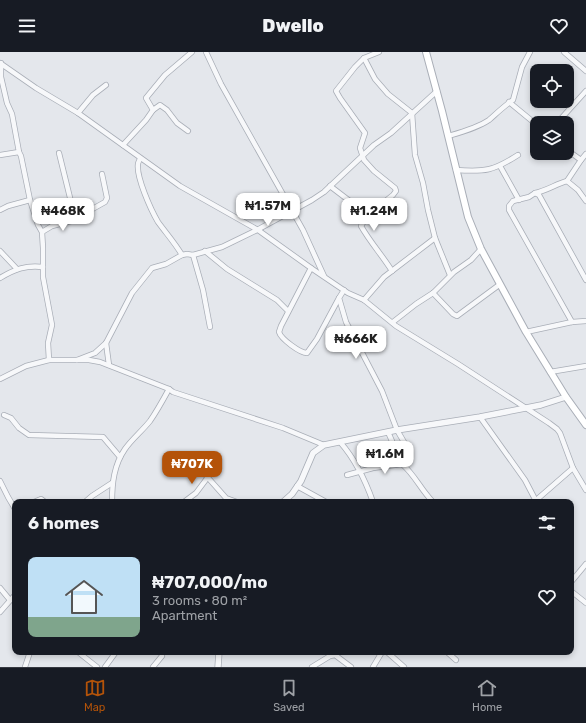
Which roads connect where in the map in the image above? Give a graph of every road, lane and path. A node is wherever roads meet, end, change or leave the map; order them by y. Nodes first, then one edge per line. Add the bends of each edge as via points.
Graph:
1 (192, 52) edge
2 (206, 52) edge
3 (380, 52) edge
4 (426, 52) edge
5 (530, 52) edge
6 (564, 52) edge
7 (364, 58) junction
8 (0, 63) edge
9 (586, 71) edge
10 (106, 84) dead end
11 (437, 91) junction
12 (586, 91) edge
13 (509, 102) junction
14 (153, 110) junction
15 (78, 113) junction
16 (412, 113) junction
17 (563, 116) edge
18 (530, 119) edge
19 (188, 131) dead end
20 (448, 136) junction
21 (123, 145) junction
22 (19, 152) junction
23 (58, 153) dead end
24 (586, 154) edge
25 (0, 155) edge
26 (364, 155) junction
27 (518, 155) dead end
28 (574, 155) edge
29 (140, 158) junction
30 (581, 160) junction
31 (500, 166) junction
32 (456, 170) junction
33 (102, 174) dead end
34 (568, 181) junction
35 (330, 186) junction
36 (535, 193) junction
37 (30, 200) junction
38 (519, 200) junction
39 (586, 201) edge
40 (0, 210) edge
41 (292, 211) junction
42 (368, 216) junction
43 (75, 218) junction
44 (258, 230) junction
45 (42, 232) junction
46 (435, 238) junction
47 (481, 249) junction
48 (0, 251) edge
49 (205, 251) junction
50 (182, 255) junction
51 (193, 255) junction
52 (43, 267) junction
53 (311, 268) junction
54 (17, 269) junction
55 (392, 271) junction
56 (450, 275) junction
57 (324, 276) junction
58 (0, 278) edge
59 (586, 280) edge
60 (499, 285) junction
61 (344, 290) junction
62 (433, 293) junction
63 (340, 298) junction
64 (364, 300) junction
65 (288, 312) junction
66 (586, 321) edge
67 (393, 322) junction
68 (572, 322) junction
69 (210, 327) dead end
70 (526, 332) junction
71 (106, 343) junction
72 (49, 360) junction
73 (77, 360) junction
74 (109, 365) junction
75 (586, 366) edge
76 (550, 372) junction
77 (0, 379) edge
78 (169, 389) junction
79 (566, 398) junction
80 (525, 407) junction
81 (4, 415) dead end
82 (480, 417) junction
83 (586, 425) edge
84 (397, 430) junction
85 (388, 432) junction
86 (340, 442) junction
87 (324, 445) junction
88 (408, 448) dead end
89 (120, 457) junction
90 (194, 462) dead end
91 (402, 464) junction
92 (573, 468) junction
93 (360, 471) junction
94 (346, 475) dead end
95 (208, 477) junction
96 (0, 481) edge
97 (112, 483) junction
98 (297, 486) junction
99 (586, 490) edge
100 (88, 499) edge
101 (112, 499) edge
102 (188, 499) edge
103 (229, 499) edge
104 (286, 499) edge
105 (321, 499) edge
106 (372, 499) edge
107 (430, 499) edge
108 (534, 499) edge
109 (537, 499) edge
110 (12, 504) edge
111 (586, 564) edge
112 (574, 578) edge
113 (0, 588) edge
114 (574, 593) edge
115 (10, 600) joint
116 (586, 603) edge
117 (0, 612) edge
118 (29, 655) edge
119 (82, 655) edge
120 (114, 655) edge
121 (219, 655) edge
122 (380, 655) edge
123 (390, 655) edge
124 (450, 655) edge
125 (162, 656) dead end
126 (456, 660) dead end
127 (25, 667) edge
128 (98, 667) edge
129 (106, 667) edge
130 (153, 667) edge
131 (218, 667) edge
132 (312, 667) edge
133 (352, 667) edge
134 (373, 667) edge
135 (404, 667) edge

1 - 14 street via 165,75 146,98
2 - 41 street via 221,84
3 - 7 street
4 - 11 main road
5 - 13 street via 522,67 513,100
6 - 9 street
7 - 16 street via 375,79 388,94
7 - 26 street via 336,91 365,133 360,148
8 - 15 street
8 - 22 street
10 - 15 street
11 - 16 street
11 - 20 main road
12 - 17 street
13 - 18 street
13 - 20 street via 489,120
14 - 19 street via 160,105
14 - 21 street
15 - 21 street
16 - 26 street
16 - 46 street via 415,155
20 - 32 main road
21 - 29 street
22 - 25 street
22 - 37 street
23 - 43 street
24 - 30 street
26 - 35 street
26 - 42 street via 364,160 396,191
27 - 31 street
28 - 30 street
29 - 44 street via 180,186
29 - 50 street via 139,174 145,195 158,221
30 - 34 street
31 - 32 street via 483,171
31 - 38 street
32 - 47 main road via 468,217
33 - 43 street via 107,200
34 - 36 street
34 - 39 street
35 - 41 street
35 - 42 street
36 - 38 street
36 - 59 street via 542,198
37 - 40 street
37 - 45 street
38 - 68 street via 512,201 509,210
41 - 44 street
41 - 57 street
42 - 55 street via 361,226 373,247
43 - 45 street
44 - 49 street via 222,247
44 - 53 street
45 - 52 street
46 - 55 street
46 - 56 street
47 - 56 street via 471,260
47 - 60 main road
48 - 54 street
49 - 51 street
49 - 65 street via 227,269 277,300
50 - 51 street
50 - 71 street via 166,264 156,266 137,285
51 - 69 street
52 - 54 street via 31,265
52 - 72 street via 44,289 52,325 48,343
53 - 57 street
53 - 65 street
54 - 58 street
55 - 64 street
56 - 62 street
57 - 61 street
60 - 62 street via 457,316
60 - 70 main road
61 - 63 street
61 - 64 street
62 - 67 street
63 - 65 street via 308,354 280,336 279,332
63 - 84 street via 346,322 382,391
64 - 67 street
66 - 68 street
67 - 80 street
68 - 70 street
70 - 76 main road
71 - 73 street via 95,353
71 - 74 street
72 - 73 street
72 - 77 street via 26,366
73 - 74 street via 93,360
74 - 78 street
75 - 76 street
76 - 79 main road
78 - 87 street via 212,406 287,429
78 - 89 street via 150,421
79 - 80 street
79 - 83 main road
80 - 82 street
80 - 92 street via 557,429
81 - 89 street via 11,418 29,435 103,436
82 - 84 street
82 - 108 street via 524,480
84 - 85 street
84 - 88 street
85 - 86 street
85 - 91 street
86 - 87 street
86 - 93 street
87 - 98 street via 313,453
89 - 97 street
90 - 95 street
91 - 93 street
91 - 107 street
92 - 99 street
92 - 109 street
93 - 94 street
93 - 106 street
95 - 102 street via 196,494
95 - 103 street
96 - 110 street
97 - 100 street
97 - 101 street
98 - 104 street
98 - 105 street
111 - 112 street
113 - 115 street
114 - 116 street
115 - 117 street
118 - 127 street
119 - 128 street
120 - 129 street
121 - 131 street
122 - 134 street
123 - 135 street
124 - 126 street
125 - 130 street
132 - 133 street via 335,655

